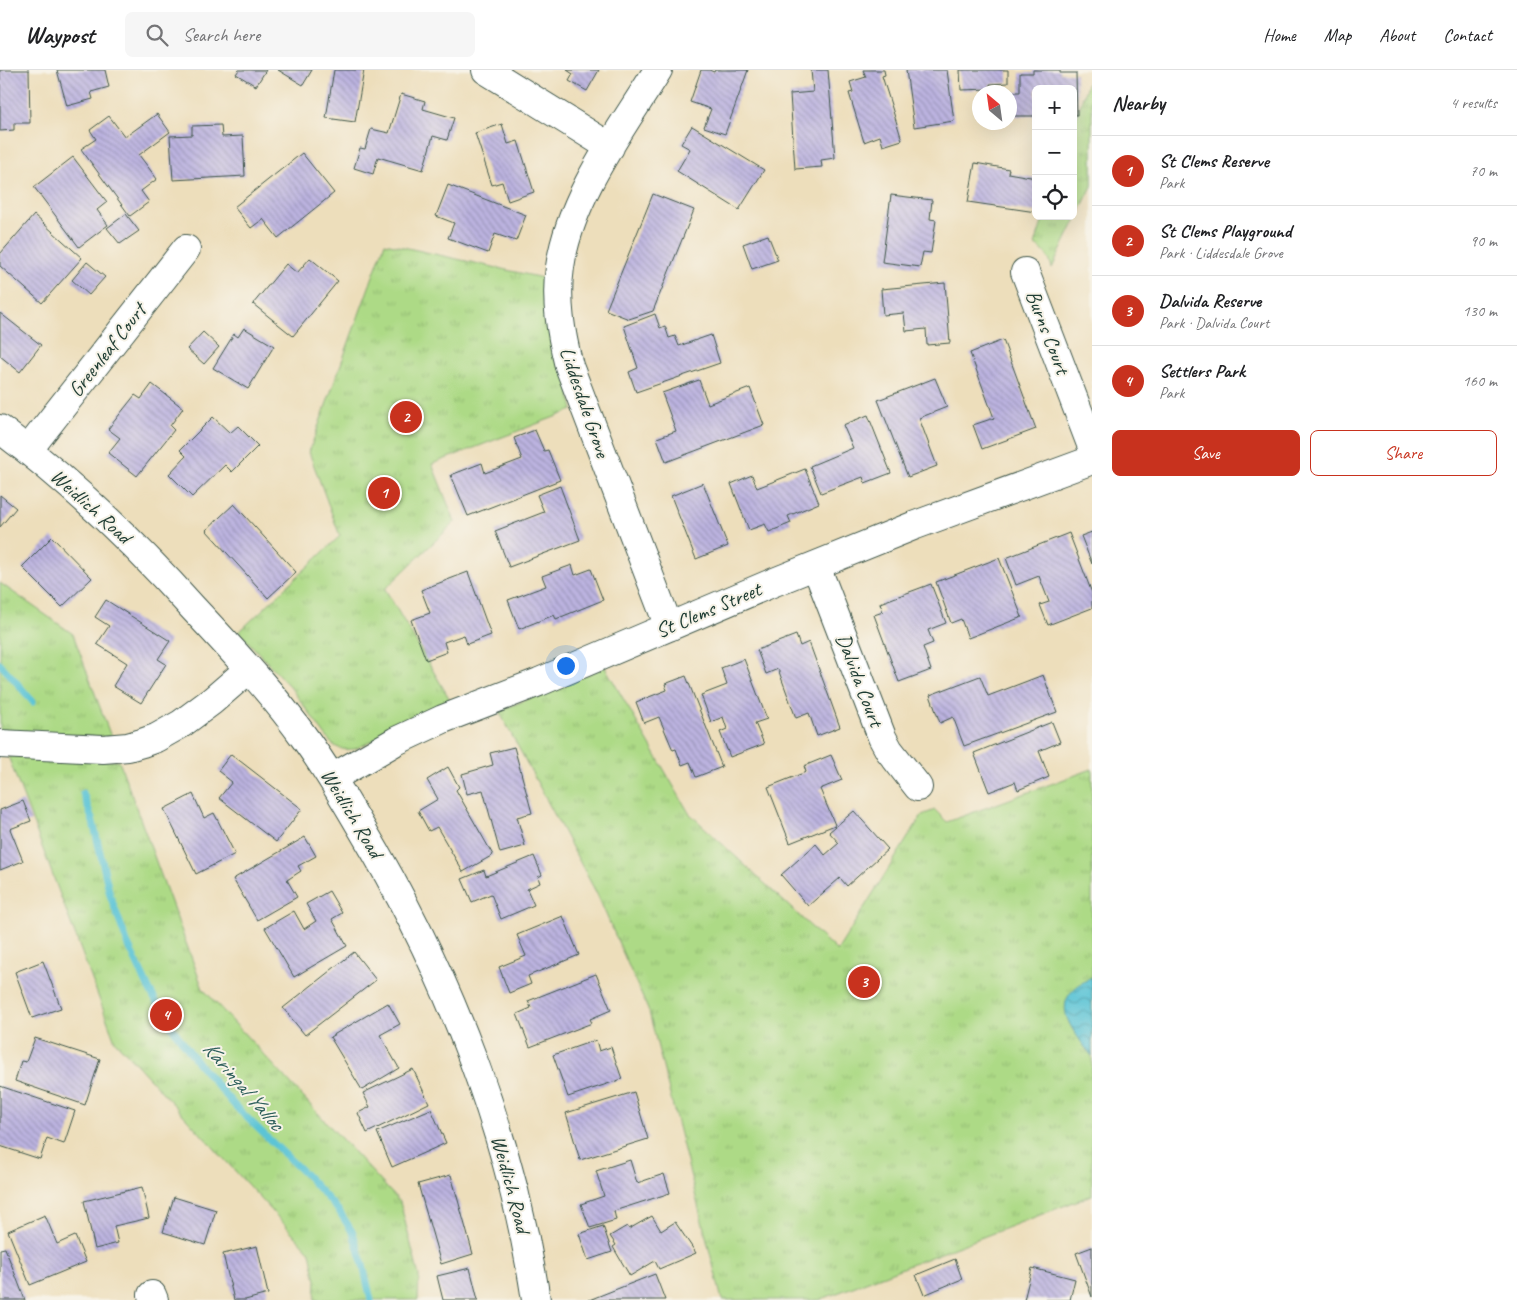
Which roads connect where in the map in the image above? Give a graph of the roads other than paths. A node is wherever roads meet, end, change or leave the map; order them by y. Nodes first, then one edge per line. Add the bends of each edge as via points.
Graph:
1 (486, 70) edge
2 (658, 70) edge
3 (610, 147) junction
4 (186, 249) dead end
5 (1025, 272) dead end
6 (0, 429) edge
7 (1092, 448) edge
8 (28, 450) junction
9 (1092, 460) edge
10 (816, 566) junction
11 (669, 627) junction
12 (249, 669) junction
13 (0, 744) edge
14 (332, 778) junction
15 (918, 787) dead end
16 (536, 1300) edge

1 - 3 street
2 - 3 street, Liddesdale Grove
3 - 11 street, Liddesdale Grove via 568,230 558,288 561,331 569,366
4 - 8 street, Greenleaf Court
5 - 7 street, Burns Court
6 - 8 street, Weidlich Road
8 - 12 street, Weidlich Road via 118,529
9 - 10 street, St Clems Street via 913,526
10 - 11 street, St Clems Street
10 - 15 street, Dalvida Court via 882,737
11 - 14 street, St Clems Street via 428,726
12 - 13 street via 182,724 142,743 103,749
12 - 14 street, Weidlich Road via 305,738
14 - 16 street, Weidlich Road via 417,929 463,1035 502,1149 528,1249

